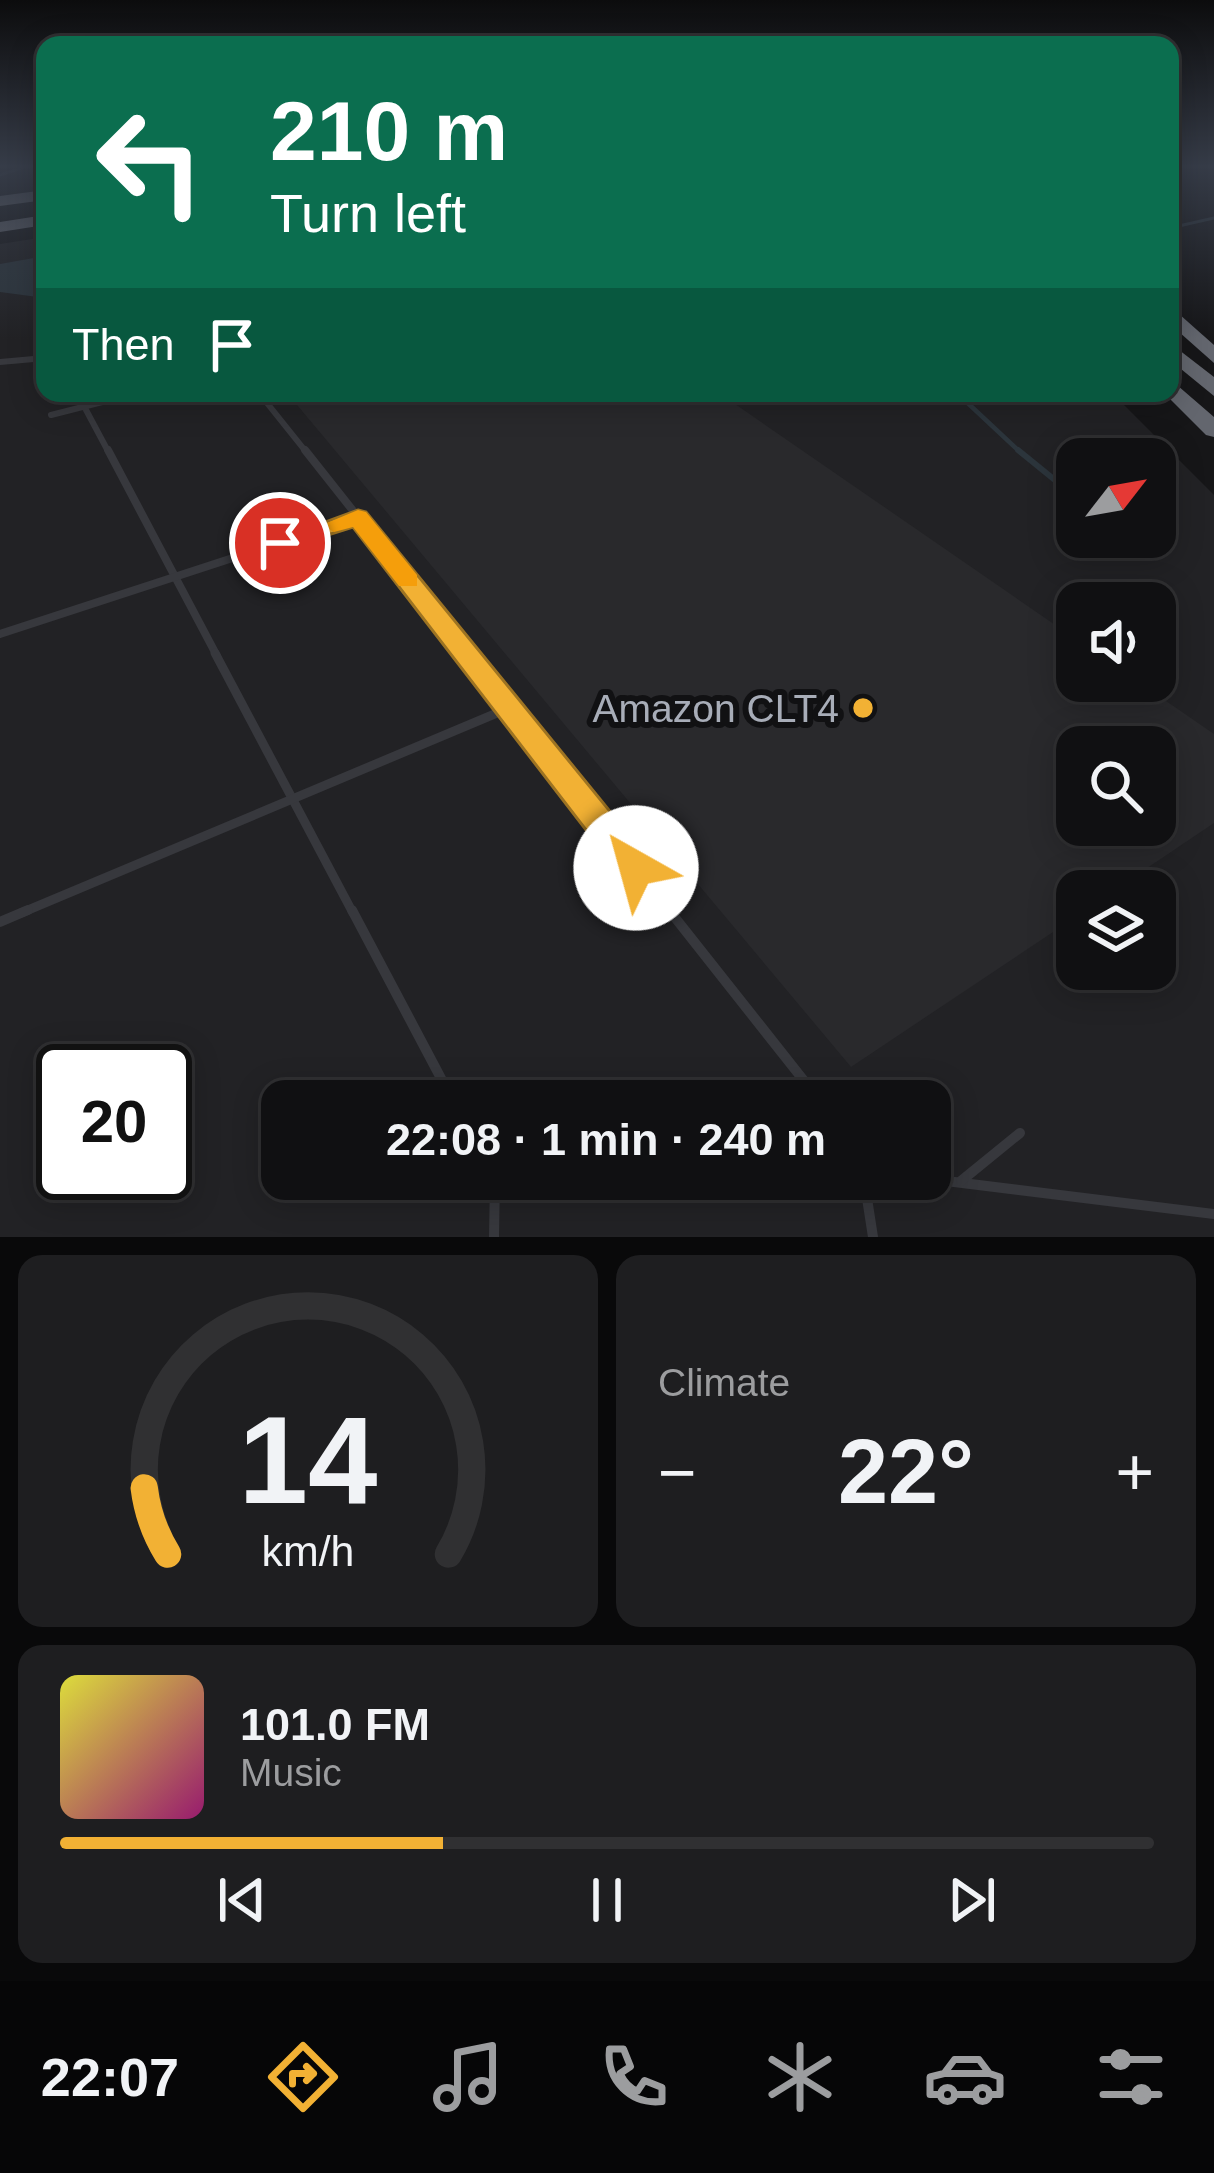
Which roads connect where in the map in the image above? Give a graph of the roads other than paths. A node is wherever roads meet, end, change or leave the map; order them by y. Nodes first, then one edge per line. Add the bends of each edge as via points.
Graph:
1 (1179, 321) edge
2 (1179, 357) edge
3 (1214, 357) edge
4 (36, 359) edge
5 (0, 362) edge
6 (1214, 389) edge
7 (1179, 395) edge
8 (82, 402) edge
9 (101, 402) edge
10 (267, 402) edge
11 (84, 406) junction
12 (51, 415) dead end
13 (1214, 430) edge
14 (358, 518) junction
15 (175, 577) junction
16 (0, 634) edge
17 (509, 708) junction
18 (293, 799) junction
19 (0, 922) edge
20 (442, 1080) edge
21 (803, 1080) edge
22 (1020, 1133) dead end
23 (951, 1181) edge
24 (959, 1182) junction
25 (495, 1200) edge
26 (868, 1200) edge
27 (1214, 1214) edge
28 (494, 1237) edge
29 (874, 1237) edge

1 - 3 highway
2 - 6 highway
4 - 5 lane
7 - 13 highway
8 - 11 lane
9 - 11 lane
10 - 14 lane
11 - 12 lane
11 - 15 lane
14 - 15 lane
14 - 17 lane
15 - 16 lane
15 - 18 lane
17 - 18 lane
17 - 21 lane
18 - 19 lane
18 - 20 lane
22 - 24 lane
23 - 24 lane
24 - 27 lane
25 - 28 lane
26 - 29 lane

